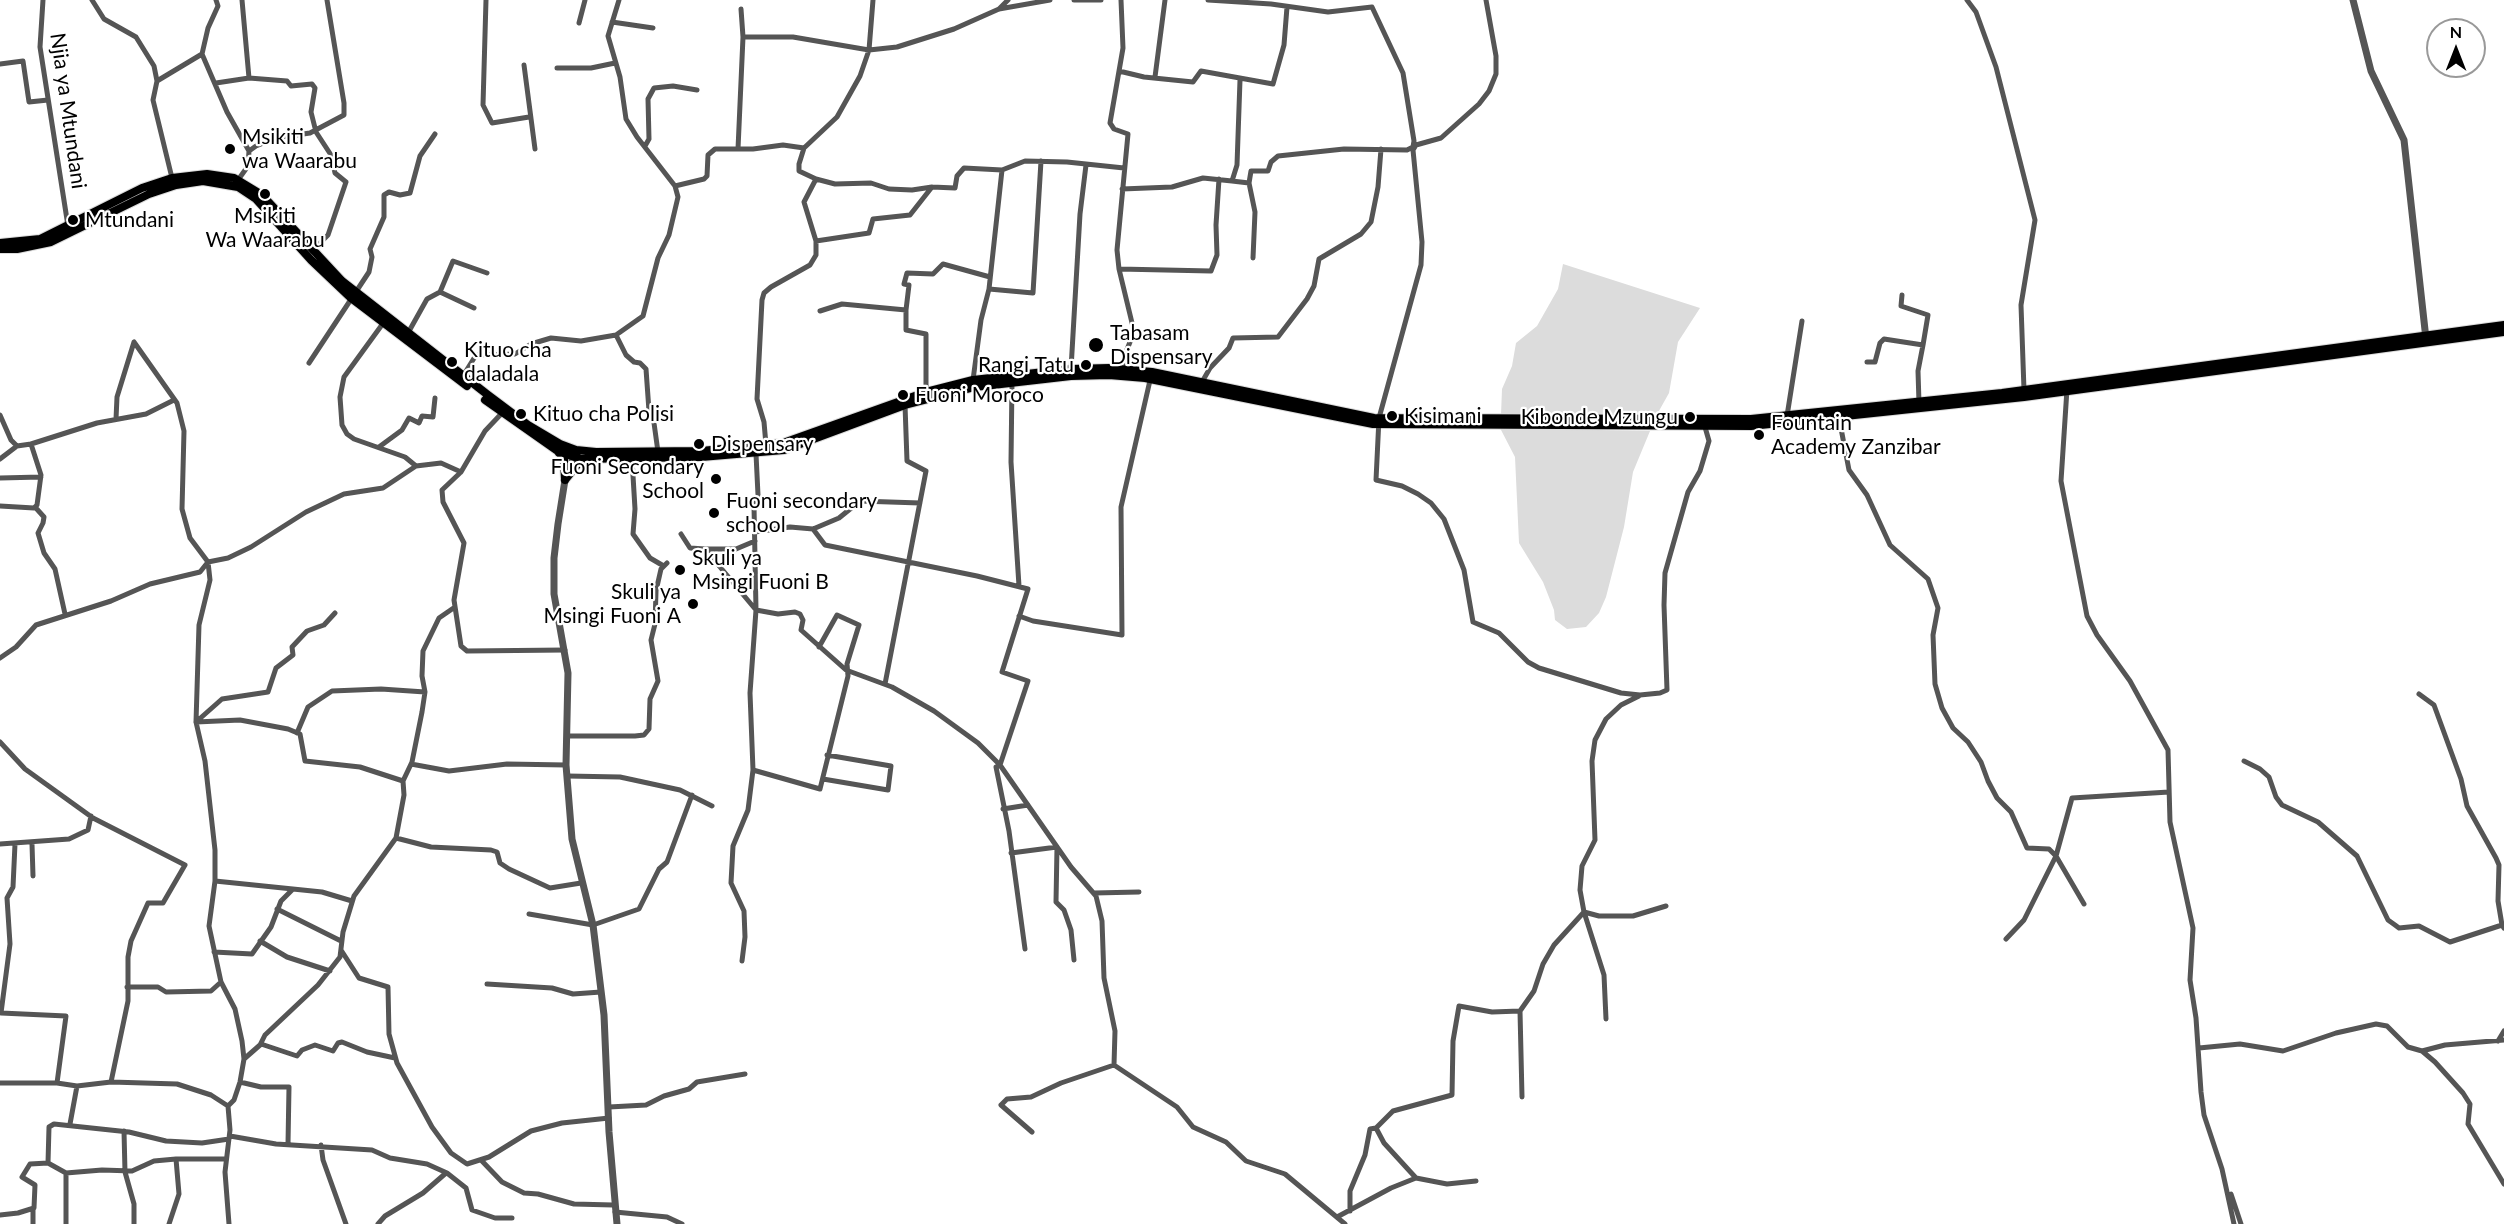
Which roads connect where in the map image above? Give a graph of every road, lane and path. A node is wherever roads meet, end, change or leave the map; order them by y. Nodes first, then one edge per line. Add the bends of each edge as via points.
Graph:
1 (43, 0) edge
2 (93, 0) edge
3 (216, 0) edge
4 (242, 0) edge
5 (327, 0) edge
6 (486, 0) edge
7 (585, 0) edge
8 (618, 0) edge
9 (873, 0) edge
10 (1008, 0) edge
11 (1050, 0) edge
12 (1074, 0) edge
13 (1101, 0) edge
14 (1121, 0) edge
15 (1165, 0) edge
16 (1208, 0) edge
17 (1486, 0) edge
18 (1967, 0) edge
19 (2353, 0) edge
20 (1372, 3) edge
21 (1287, 8) junction
22 (741, 9) dead end
23 (999, 9) junction
24 (612, 22) junction
25 (579, 23) dead end
26 (653, 28) dead end
27 (743, 37) junction
28 (869, 50) junction
29 (202, 54) junction
30 (615, 63) junction
31 (0, 64) edge
32 (525, 64) dead end
33 (557, 68) dead end
34 (1119, 71) junction
35 (1155, 77) junction
36 (249, 78) junction
37 (1240, 80) junction
38 (158, 81) junction
39 (216, 83) junction
40 (697, 90) dead end
41 (48, 100) junction
42 (529, 117) junction
43 (316, 129) junction
44 (435, 134) dead end
45 (645, 146) junction
46 (1413, 147) junction
47 (535, 148) dead end
48 (804, 148) junction
49 (738, 149) junction
50 (1381, 149) junction
51 (249, 151) junction
52 (1041, 161) junction
53 (1086, 165) junction
54 (1124, 168) junction
55 (1002, 170) junction
56 (172, 178) junction
57 (816, 179) junction
58 (1219, 179) junction
59 (238, 180) junction
60 (1232, 181) junction
61 (1248, 183) junction
62 (675, 186) junction
63 (932, 187) junction
64 (1122, 189) junction
65 (68, 226) junction
66 (816, 241) junction
67 (0, 243) edge
68 (0, 249) edge
69 (312, 251) junction
70 (1253, 258) dead end
71 (1119, 269) junction
72 (487, 273) dead end
73 (990, 278) junction
74 (989, 289) junction
75 (440, 292) junction
76 (353, 295) junction
77 (1902, 295) dead end
78 (474, 308) dead end
79 (906, 310) junction
80 (820, 311) dead end
81 (1802, 321) dead end
82 (384, 322) junction
83 (2504, 325) edge
84 (2504, 332) edge
85 (408, 333) junction
86 (616, 335) junction
87 (2426, 338) junction
88 (1923, 345) junction
89 (1868, 362) dead end
90 (309, 363) dead end
91 (1071, 369) junction
92 (1127, 369) junction
93 (463, 376) junction
94 (1151, 376) junction
95 (973, 380) junction
96 (1012, 382) junction
97 (1202, 382) junction
98 (2067, 388) junction
99 (2024, 390) junction
100 (926, 392) junction
101 (435, 398) dead end
102 (174, 400) junction
103 (1919, 403) junction
104 (905, 405) junction
105 (502, 413) junction
106 (0, 415) edge
107 (1787, 416) junction
108 (1839, 418) junction
109 (116, 419) junction
110 (1379, 421) junction
111 (1659, 423) junction
112 (1705, 427) junction
113 (31, 444) junction
114 (17, 446) junction
115 (766, 446) junction
116 (379, 447) junction
117 (559, 452) junction
118 (658, 452) junction
119 (575, 454) junction
120 (756, 454) junction
121 (0, 459) edge
122 (596, 459) junction
123 (632, 459) junction
124 (416, 466) junction
125 (461, 472) junction
126 (40, 477) junction
127 (0, 478) edge
128 (565, 480) junction
129 (920, 503) junction
130 (0, 506) edge
131 (35, 507) junction
132 (813, 529) junction
133 (755, 532) junction
134 (681, 534) dead end
135 (755, 541) junction
136 (705, 549) junction
137 (208, 562) junction
138 (910, 562) junction
139 (1019, 586) junction
140 (455, 607) junction
141 (756, 610) junction
142 (335, 613) dead end
143 (65, 614) junction
144 (1019, 616) junction
145 (819, 647) junction
146 (565, 650) junction
147 (0, 658) edge
148 (846, 670) junction
149 (885, 684) junction
150 (425, 692) junction
151 (2419, 694) dead end
152 (1640, 695) junction
153 (196, 722) junction
154 (297, 733) junction
155 (567, 736) junction
156 (0, 742) edge
157 (827, 755) junction
158 (2244, 761) dead end
159 (411, 764) junction
160 (566, 765) junction
161 (1000, 765) junction
162 (753, 770) junction
163 (567, 776) junction
164 (823, 779) junction
165 (403, 781) junction
166 (2169, 792) junction
167 (692, 795) junction
168 (1028, 805) junction
169 (712, 806) dead end
170 (1003, 809) junction
171 (91, 816) junction
172 (396, 838) junction
173 (32, 843) junction
174 (0, 844) edge
175 (15, 844) junction
176 (1057, 847) junction
177 (1011, 853) junction
178 (2056, 856) junction
179 (33, 876) dead end
180 (215, 881) junction
181 (581, 883) junction
182 (292, 890) junction
183 (1139, 892) dead end
184 (1094, 893) junction
185 (352, 901) junction
186 (2084, 904) dead end
187 (1666, 906) dead end
188 (278, 909) junction
189 (1584, 912) junction
190 (529, 914) dead end
191 (593, 925) junction
192 (2503, 927) edge
193 (2006, 939) dead end
194 (260, 941) junction
195 (341, 941) junction
196 (1025, 949) dead end
197 (341, 950) junction
198 (214, 952) junction
199 (1074, 960) dead end
200 (742, 961) dead end
201 (330, 971) junction
202 (220, 982) junction
203 (487, 984) dead end
204 (127, 987) junction
205 (601, 992) junction
206 (1520, 1011) junction
207 (1606, 1019) dead end
208 (2504, 1031) edge
209 (2501, 1040) edge
210 (261, 1044) junction
211 (2199, 1048) junction
212 (2422, 1051) junction
213 (395, 1058) junction
214 (244, 1059) junction
215 (1114, 1065) junction
216 (745, 1074) dead end
217 (111, 1082) junction
218 (240, 1082) junction
219 (0, 1083) edge
220 (57, 1083) junction
221 (77, 1086) junction
222 (0, 1088) edge
223 (1521, 1097) dead end
224 (228, 1106) junction
225 (609, 1107) junction
226 (609, 1118) junction
227 (70, 1124) junction
228 (1376, 1128) junction
229 (124, 1131) junction
230 (1032, 1132) dead end
231 (229, 1137) junction
232 (288, 1144) junction
233 (321, 1145) junction
234 (176, 1159) junction
235 (226, 1160) junction
236 (482, 1160) junction
237 (48, 1163) junction
238 (125, 1172) junction
239 (66, 1173) junction
240 (446, 1173) junction
241 (1416, 1178) junction
242 (2224, 1179) junction
243 (1476, 1181) dead end
244 (2504, 1184) edge
245 (33, 1208) junction
246 (614, 1209) junction
247 (1350, 1210) junction
248 (0, 1215) edge
249 (1337, 1216) junction
250 (512, 1218) dead end
251 (33, 1224) edge
252 (66, 1224) edge
253 (134, 1224) edge
254 (169, 1224) edge
255 (230, 1224) edge
256 (345, 1224) edge
257 (378, 1224) edge
258 (617, 1224) edge
259 (682, 1224) edge
260 (1345, 1224) edge
261 (2234, 1224) edge
262 (2241, 1224) edge

1 - 41 street, Njia ya Mtundani via 40,47
2 - 38 street via 104,19 136,37 154,66
3 - 29 street via 218,6
4 - 36 street
5 - 43 street via 345,110 344,115
6 - 42 street via 483,105 492,123
7 - 25 street
8 - 24 street
9 - 28 street
10 - 23 street
11 - 23 street
12 - 13 street
14 - 34 street via 1123,48
15 - 35 street
16 - 21 street
17 - 46 street via 1496,56 1493,82 1479,104 1441,138
18 - 99 street via 1976,12 1996,67 2035,220 2021,305
19 - 87 street via 2371,71 2404,140
20 - 21 street via 1328,12
20 - 46 street via 1403,74
21 - 37 street via 1275,83
22 - 27 street
23 - 28 street via 954,29 897,47
24 - 26 street
24 - 30 street via 608,36
27 - 28 street via 793,37
27 - 49 street
28 - 48 street via 860,76 837,117
29 - 38 street
29 - 39 street
30 - 33 street
30 - 45 street via 626,119
31 - 41 street via 23,62 29,102
32 - 42 street
34 - 35 street
34 - 54 street via 1110,123 1114,129 1128,134
35 - 37 street via 1193,82 1201,71
36 - 39 street
36 - 43 street via 287,81 291,86 312,84 315,88 311,112
37 - 60 street via 1237,165
38 - 56 street via 153,100
39 - 51 street
40 - 45 street via 654,88 648,99 649,139
41 - 65 street, Njia ya Mtundani
42 - 47 street
43 - 51 street via 264,141
43 - 69 street via 336,173 346,182 328,235
44 - 76 street via 420,156 410,193 384,195 383,224 370,249 372,262
45 - 62 street
46 - 50 street
46 - 110 street via 1421,265
48 - 49 street via 783,145
48 - 57 street via 799,171
49 - 62 street via 711,151 704,179
50 - 61 street via 1319,150 1278,156 1268,171 1251,171
50 - 97 street via 1371,222 1361,234 1319,259 1314,286 1278,337 1233,338 1230,348
51 - 59 street via 248,166
52 - 53 street
52 - 55 street via 1025,161
52 - 74 street via 1033,294
53 - 54 street
53 - 91 street
54 - 64 street
55 - 63 street via 970,166 960,171 955,188
55 - 73 street
56 - 59 main road via 207,174
56 - 65 main road via 142,188
57 - 63 street via 835,184 871,183 889,189
57 - 66 street via 804,202
58 - 60 street
58 - 64 street via 1203,178 1154,189
58 - 71 street via 1217,255 1211,271
59 - 69 main road via 262,195
60 - 61 street
61 - 70 street via 1255,212
62 - 86 street via 678,205 658,258 643,316
63 - 66 street via 910,214 873,219 869,233
64 - 71 street
65 - 67 main road via 40,239
66 - 115 street via 816,255 810,265 771,287 762,300 757,399
68 - 76 main road via 51,242 162,189 214,182 238,187 256,199 311,260
69 - 76 main road
71 - 92 street via 1132,327 1124,357
72 - 75 street via 453,261
73 - 74 street
73 - 79 street via 948,264 941,265 933,274 908,273 904,284 909,285
74 - 95 street
75 - 78 street
75 - 85 street via 427,299
76 - 82 main road
76 - 85 main road
76 - 90 street
77 - 88 street via 1901,306 1928,315
79 - 80 street via 842,304
79 - 100 street via 906,330 926,334
81 - 107 street
82 - 105 main road
82 - 116 street via 344,377 340,397 342,425 347,434
83 - 87 main road
84 - 87 main road
85 - 93 main road
86 - 93 street via 581,341 551,338 515,354 476,355
86 - 118 street via 626,355 646,369
87 - 98 main road
88 - 89 street via 1884,339 1875,362
88 - 103 street via 1918,371
91 - 92 main road
91 - 95 main road
92 - 94 main road
93 - 119 main road via 528,425
94 - 96 main road
94 - 97 main road
94 - 110 main road
94 - 144 street via 1121,507 1122,635
95 - 100 main road
96 - 104 main road
96 - 139 street via 1011,462
97 - 110 main road
98 - 99 main road
98 - 108 main road
98 - 166 street via 2061,481 2087,616 2130,681 2168,750
99 - 103 main road
100 - 115 main road via 797,439
101 - 116 street via 433,417 422,416 419,423 409,418 402,430
102 - 109 street via 146,414
102 - 109 street via 134,342 117,397
102 - 137 street via 184,431 182,508 190,538
103 - 107 main road
104 - 120 main road via 799,446
104 - 129 street via 907,461 926,471
105 - 117 main road
105 - 125 street via 485,431
106 - 114 street
107 - 111 main road
108 - 112 main road
108 - 178 street via 1849,470 1867,495 1890,545 1928,579 1938,608 1933,635 1935,684 1942,708 1981,762 2027,848 2049,849
109 - 113 street
110 - 111 main road
110 - 152 street via 1376,480 1418,494 1444,519 1464,570 1473,622 1499,633 1539,668
111 - 112 main road
112 - 152 street via 1709,441 1700,471 1688,492 1665,573 1667,690
113 - 114 street
113 - 126 street
114 - 121 street
115 - 118 main road
116 - 124 street
117 - 119 main road
117 - 128 main road via 564,458
118 - 119 main road
119 - 122 main road
119 - 128 street
120 - 123 main road
120 - 133 street
122 - 123 main road
122 - 128 main road via 578,465
123 - 155 street via 633,534 650,558 664,564 656,591 651,640 658,681 650,699 649,729 644,735 635,736
124 - 125 street via 441,463
124 - 137 street via 383,488 344,494 306,512 251,548
125 - 140 street via 442,490 443,501 464,543
126 - 127 street
126 - 131 street
128 - 146 street via 554,558 554,594
129 - 132 street via 860,501 839,518
129 - 138 street
130 - 131 street
131 - 143 street via 44,517 38,533 44,553 55,569
132 - 133 street
132 - 138 street via 825,545
133 - 135 street
134 - 136 street via 690,548
135 - 136 street via 736,549
135 - 141 street
136 - 141 street
137 - 143 street via 200,572 150,584 111,601
137 - 153 street via 210,580 199,625
138 - 139 street
138 - 149 street
139 - 144 street via 1028,589
140 - 146 street via 461,646 467,651
140 - 150 street via 439,618 423,651
141 - 145 street via 800,614 801,630
141 - 162 street via 750,693
142 - 153 street via 292,647 292,655 276,668 268,692 222,699
143 - 147 street via 36,625
144 - 161 street via 1002,672 1028,681
145 - 148 street
145 - 148 street via 837,615 859,625
146 - 155 street
148 - 149 street
148 - 157 street via 848,676
149 - 161 street via 934,711 978,743
150 - 154 street via 332,691 308,707
150 - 159 street
151 - 192 street via 2434,705 2467,806 2499,866 2498,902
152 - 189 street via 1606,719 1595,740 1595,840 1582,866 1580,890
153 - 154 street via 240,720
153 - 180 street via 205,761
154 - 165 street via 305,761 360,767
155 - 160 street
156 - 171 street via 25,769
157 - 164 street
157 - 164 street via 891,766 888,790
158 - 192 street via 2269,777 2282,805 2318,822 2357,856 2388,920 2399,928 2420,926 2450,942
159 - 160 street via 449,771 507,764
159 - 165 street
160 - 163 street
161 - 168 street
161 - 170 street via 996,767
162 - 164 street via 820,789
162 - 200 street via 748,810 733,846 732,862 731,883 744,911
163 - 167 street via 620,777
163 - 181 street via 572,839
165 - 172 street
166 - 178 street via 2072,798
166 - 211 street via 2176,859 2193,928 2190,980
167 - 169 street
167 - 191 street via 667,862 659,869 639,909
168 - 170 street
168 - 176 street
170 - 177 street
171 - 173 street via 88,830 82,835
171 - 204 street via 185,864 163,903 148,903 142,914 129,949
172 - 181 street via 431,848 491,850 497,852 508,869 550,888
172 - 185 street
173 - 175 street
173 - 179 street
174 - 175 street
175 - 220 street via 13,887 7,898 10,944 2,1013 66,1016
176 - 177 street
176 - 184 street
176 - 199 street via 1056,902 1064,910 1071,930
177 - 196 street
178 - 186 street
178 - 193 street via 2024,920
180 - 182 street
180 - 198 street via 209,926
181 - 191 street
182 - 185 street via 322,892
182 - 188 street via 280,901
183 - 184 street
184 - 215 street via 1102,921 1104,978 1115,1031
185 - 195 street
187 - 189 street via 1633,916
188 - 194 street
188 - 195 street
189 - 206 street via 1554,945
189 - 207 street via 1604,975
190 - 191 street
191 - 205 street
194 - 198 street via 252,954
194 - 201 street via 287,957
195 - 197 street
197 - 201 street
197 - 213 street via 359,978 388,987 389,1034
198 - 202 street
201 - 210 street via 265,1035
202 - 204 street via 211,990 166,992 158,987
202 - 214 street via 236,1009
203 - 205 street via 552,988 573,994
204 - 217 street via 128,1001
205 - 225 street
206 - 223 street
206 - 228 street via 1492,1012 1460,1006 1452,1095 1393,1111
208 - 209 street
209 - 212 street
210 - 213 street via 297,1056 315,1044 333,1051 342,1042
210 - 214 street
211 - 212 street via 2240,1044 2283,1052 2376,1024 2387,1026 2408,1047
211 - 242 street via 2204,1115
212 - 244 street via 2470,1104 2468,1124
213 - 236 street via 451,1154 467,1164
214 - 218 street
215 - 230 street via 1031,1097 1007,1099 1000,1105
215 - 249 street via 1177,1107 1193,1127 1226,1143 1246,1161 1285,1174
216 - 225 street via 697,1082 689,1089 646,1105
217 - 221 street
217 - 224 street via 177,1084 211,1095
218 - 224 street
218 - 232 street via 261,1087 289,1086
219 - 220 street
219 - 222 street
220 - 221 street
221 - 227 street
224 - 231 street
225 - 226 street
226 - 236 street via 531,1131
226 - 246 street
227 - 229 street
227 - 237 street via 49,1127
228 - 241 street via 1384,1143
228 - 247 street via 1370,1129 1365,1155 1350,1191
229 - 231 street via 166,1141 202,1143
229 - 238 street
231 - 232 street
231 - 235 street
232 - 233 street
233 - 240 street via 372,1150 390,1158 428,1164
233 - 256 street
234 - 235 street
234 - 238 street via 154,1161
234 - 254 street via 179,1194
235 - 255 street
236 - 246 street via 502,1182 524,1193
237 - 239 street
237 - 245 street via 30,1164 22,1177 35,1185
238 - 239 street
238 - 253 street via 135,1204
239 - 252 street
240 - 250 street via 466,1188 472,1210 495,1218
240 - 257 street
241 - 243 street via 1441,1184
241 - 247 street
242 - 261 street
242 - 262 street
245 - 248 street
245 - 251 street
246 - 258 street
246 - 259 street via 667,1217
247 - 249 street
249 - 260 street

